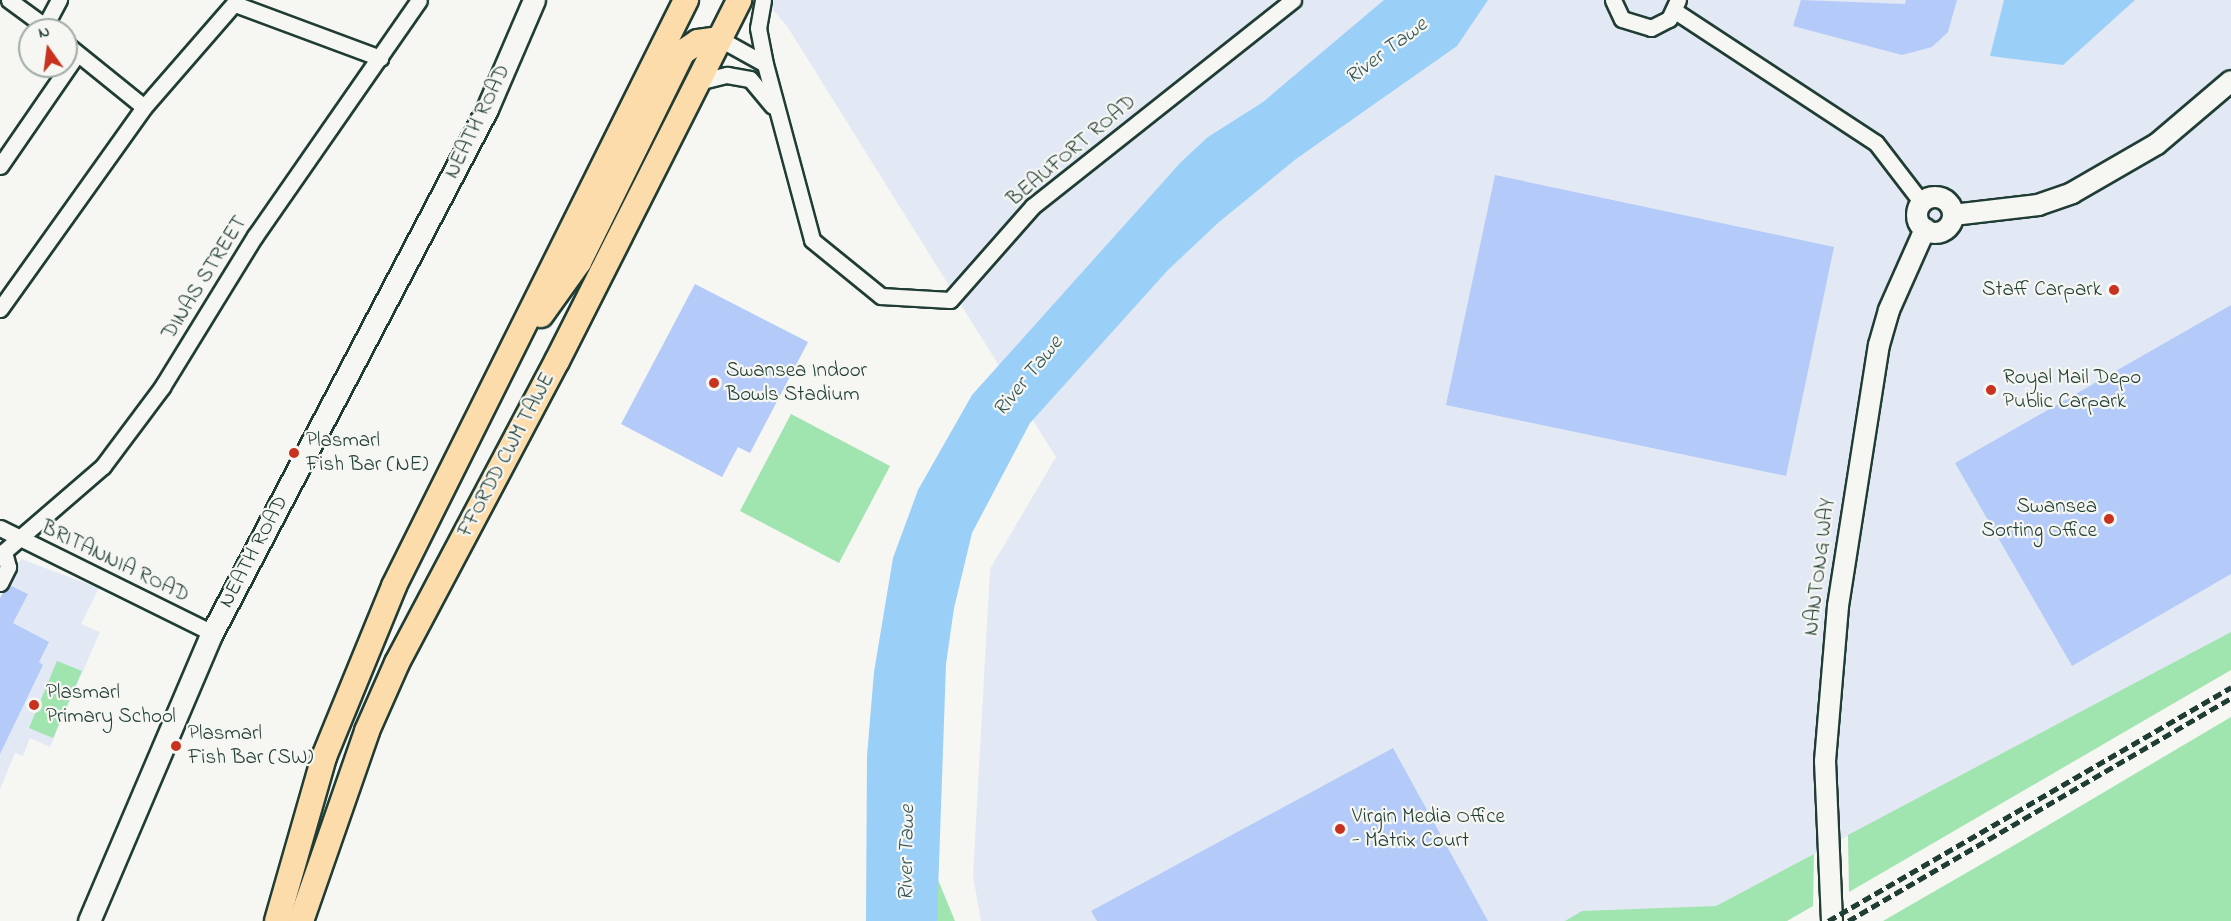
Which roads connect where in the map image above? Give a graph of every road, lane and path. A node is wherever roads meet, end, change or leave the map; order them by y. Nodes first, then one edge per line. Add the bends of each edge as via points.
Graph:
1 (8, 0) edge
2 (59, 0) edge
3 (419, 0) edge
4 (534, 0) edge
5 (686, 0) edge
6 (739, 0) edge
7 (763, 0) edge
8 (1293, 0) edge
9 (1613, 0) edge
10 (236, 2) edge
11 (1677, 5) edge
12 (0, 11) edge
13 (33, 18) edge
14 (51, 18) edge
15 (720, 39) junction
16 (78, 54) edge
17 (380, 58) junction
18 (765, 64) junction
19 (54, 78) edge
20 (2231, 81) edge
21 (698, 82) junction
22 (144, 107) junction
23 (777, 110) junction
24 (0, 166) edge
25 (1922, 202) junction
26 (1953, 215) junction
27 (1924, 229) junction
28 (0, 309) edge
29 (495, 381) junction
30 (0, 528) edge
31 (22, 540) junction
32 (2, 554) edge
33 (0, 583) edge
34 (212, 633) junction
35 (89, 921) edge
36 (277, 921) edge
37 (301, 921) edge
38 (1832, 921) edge

1 - 12 street
1 - 13 street
2 - 14 street
3 - 17 street, DINAS STREET
4 - 34 main road, NEATH ROAD via 488,110
5 - 29 main road, FFORDD CWM TAWE
6 - 15 main road, FFORDD CWM TAWE
7 - 18 street, BEAUFORT ROAD via 758,28
8 - 23 street, BEAUFORT ROAD via 1033,206 950,300 881,296 812,240
9 - 11 street via 1622,19 1640,28 1660,25
10 - 17 street
10 - 22 street
11 - 25 street via 1876,143
15 - 18 street
15 - 21 main road, FFORDD CWM TAWE
15 - 29 main road via 698,42 683,52 579,262
16 - 22 street
17 - 31 street, DINAS STREET via 255,236 155,396 103,466
18 - 23 street, BEAUFORT ROAD
19 - 24 street
20 - 26 street via 2157,144 2072,193 2038,204
21 - 23 street, BEAUFORT ROAD via 727,75 750,79
21 - 37 main road, FFORDD CWM TAWE via 397,663 367,731
22 - 28 street
25 - 26 street via 1942,198
25 - 27 street, NANTONG WAY via 1918,219
26 - 27 street via 1941,232
27 - 38 street, NANTONG WAY via 1888,310 1879,345 1838,606 1825,761
29 - 36 main road, FFORDD CWM TAWE via 353,680 324,757
30 - 31 street, BRITANNIA ROAD
31 - 32 street, DINAS STREET
31 - 34 street, BRITANNIA ROAD
32 - 33 street via 8,567
34 - 35 main road, NEATH ROAD

